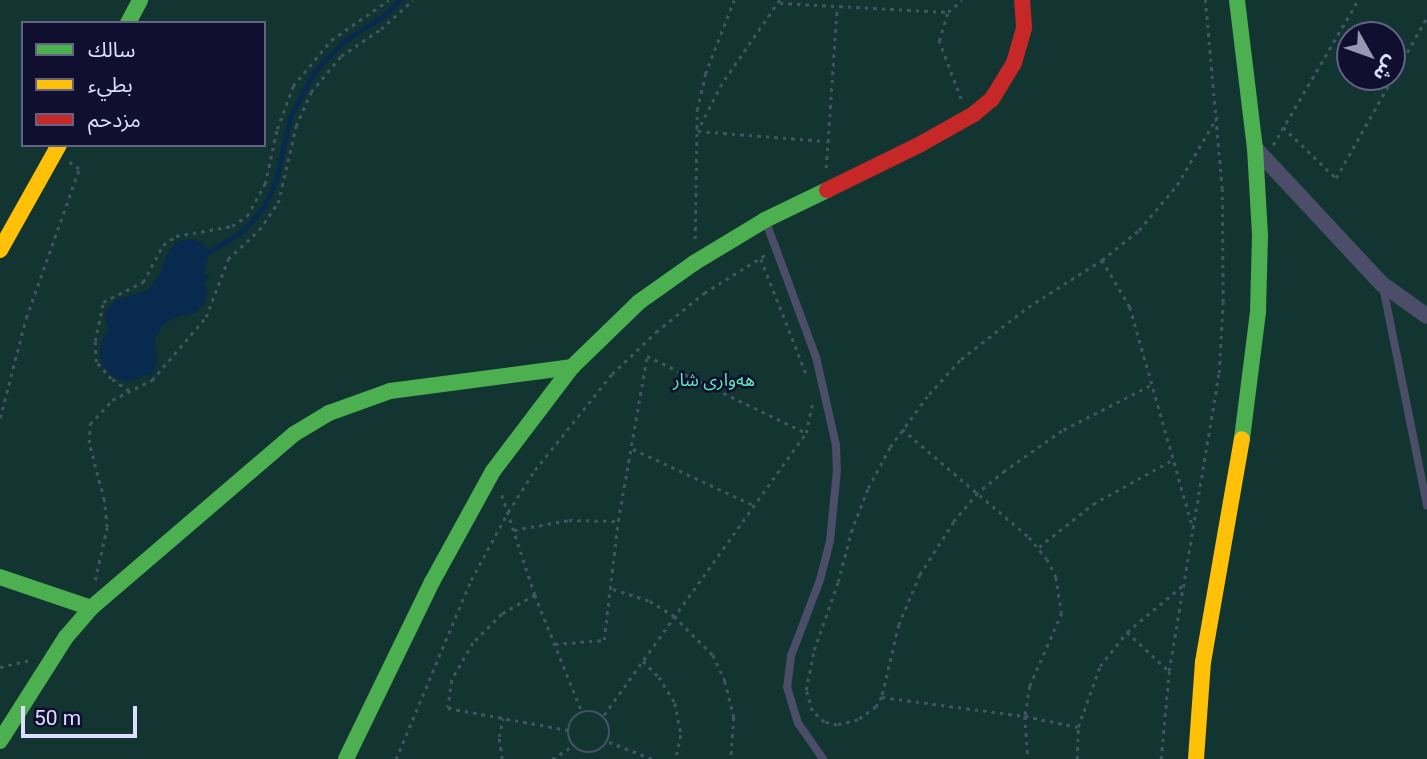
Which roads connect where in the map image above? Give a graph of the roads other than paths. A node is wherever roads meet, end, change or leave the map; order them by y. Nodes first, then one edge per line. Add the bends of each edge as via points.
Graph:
1 (140, 0) edge
2 (1022, 0) edge
3 (1237, 0) edge
4 (129, 21) edge
5 (57, 148) edge
6 (1260, 154) junction
7 (765, 220) junction
8 (0, 250) edge
9 (1382, 284) junction
10 (1427, 316) edge
11 (572, 368) junction
12 (1427, 506) edge
13 (0, 577) edge
14 (91, 608) junction
15 (0, 741) edge
16 (346, 759) edge
17 (823, 759) edge
18 (1196, 759) edge

1 - 4 street
2 - 7 street via 1024,27 1014,63 992,99 970,117 917,146
3 - 6 street
5 - 8 street
6 - 9 street
6 - 18 street via 1257,324 1203,662
7 - 11 street via 639,302
7 - 17 lane via 816,357 836,445 830,541 791,656 787,688 798,723
9 - 10 street
9 - 12 lane
11 - 14 street via 412,387 329,412 284,442
11 - 16 street via 494,471 432,582
13 - 14 street
14 - 15 street via 66,637

